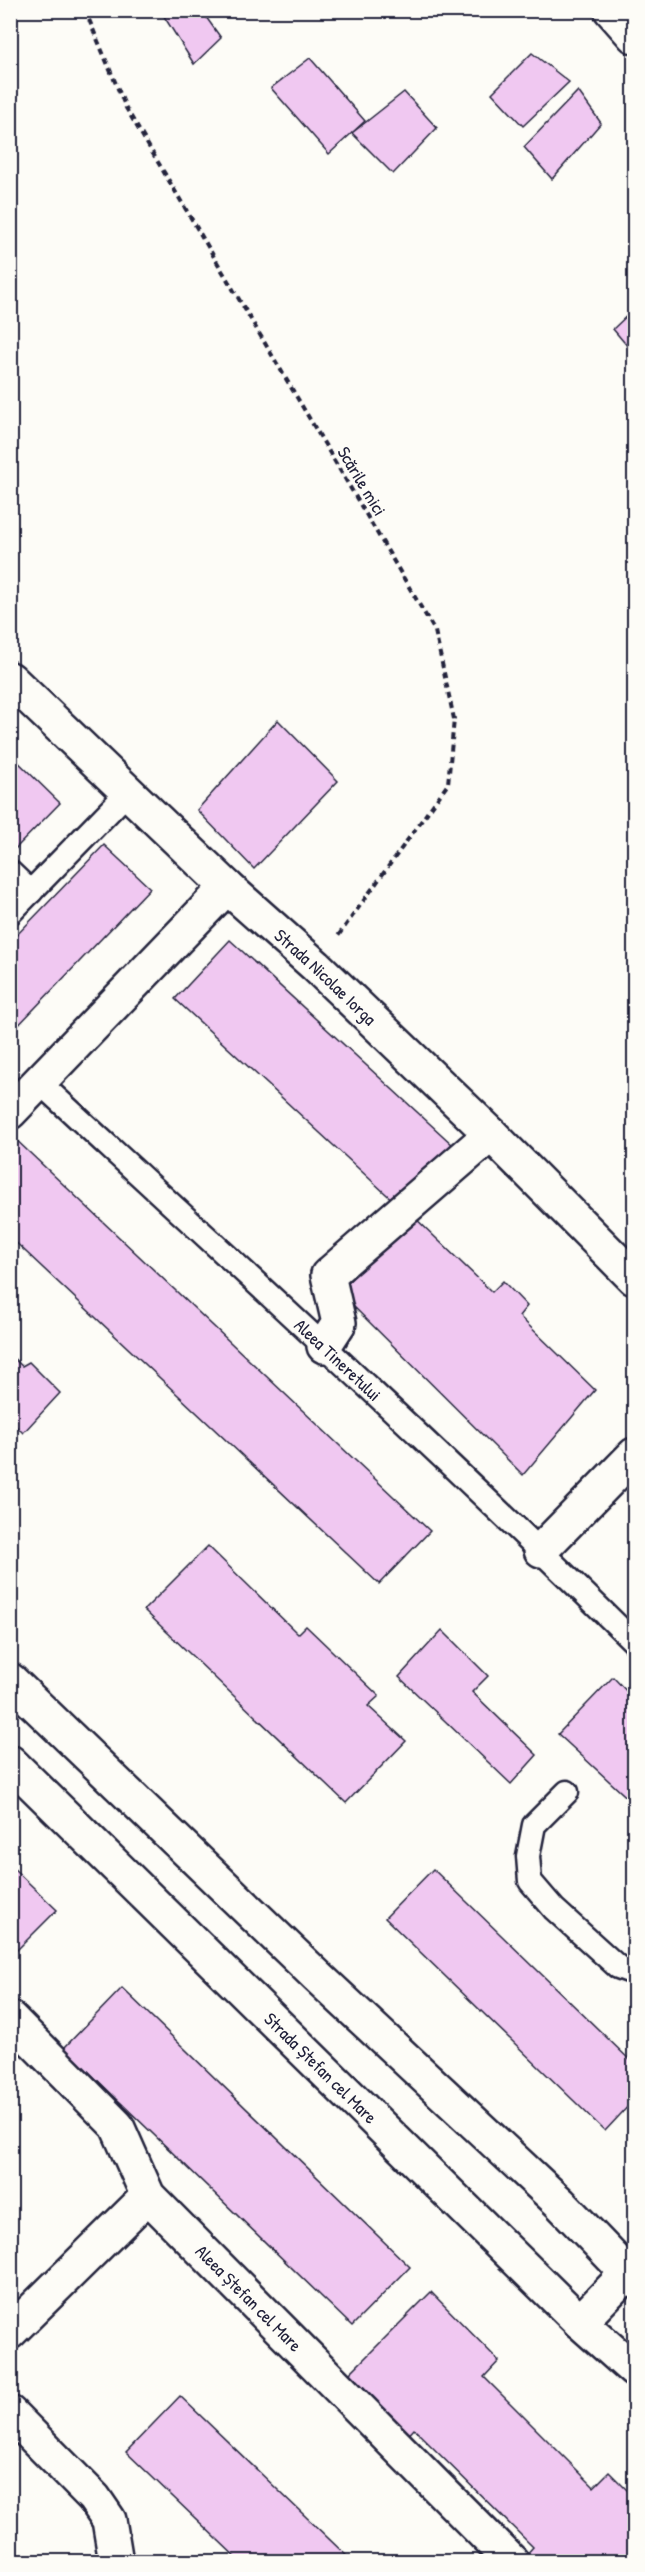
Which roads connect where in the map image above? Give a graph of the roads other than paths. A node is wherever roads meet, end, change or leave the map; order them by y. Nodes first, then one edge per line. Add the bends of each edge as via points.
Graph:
1 (611, 10) edge
2 (634, 36) edge
3 (10, 679) edge
4 (128, 792) junction
5 (10, 872) edge
6 (227, 887) junction
7 (32, 892) junction
8 (10, 913) edge
9 (39, 1082) junction
10 (10, 1112) edge
11 (491, 1134) junction
12 (634, 1278) edge
13 (324, 1346) junction
14 (630, 1471) edge
15 (541, 1551) junction
16 (634, 1642) edge
17 (10, 1680) edge
18 (10, 1762) edge
19 (567, 1792) dead end
20 (634, 1973) edge
21 (10, 2018) edge
22 (148, 2196) junction
23 (632, 2273) edge
24 (580, 2322) junction
25 (10, 2332) edge
26 (634, 2370) edge
27 (10, 2413) edge
28 (116, 2562) edge
29 (513, 2562) edge

1 - 2 street
3 - 4 street, Strada Nicolae Iorga
4 - 6 street, Strada Nicolae Iorga
4 - 7 lane
5 - 7 lane
6 - 9 street
6 - 11 street, Strada Nicolae Iorga via 316,966
7 - 8 lane
9 - 10 street
9 - 13 lane, Aleea Tineretului
11 - 12 street, Strada Nicolae Iorga
11 - 13 street via 328,1275 339,1323
13 - 15 lane, Aleea Tineretului
14 - 15 street
15 - 16 lane, Aleea Tineretului
17 - 23 street
18 - 24 street, Strada Ștefan cel Mare
19 - 20 lane via 534,1825 528,1856 530,1881 554,1909 618,1967
21 - 22 street, Aleea Ștefan cel Mare via 117,2126
22 - 25 street
22 - 29 street, Aleea Ștefan cel Mare
23 - 24 street
24 - 26 street, Strada Ștefan cel Mare
27 - 28 street via 94,2498 110,2520

